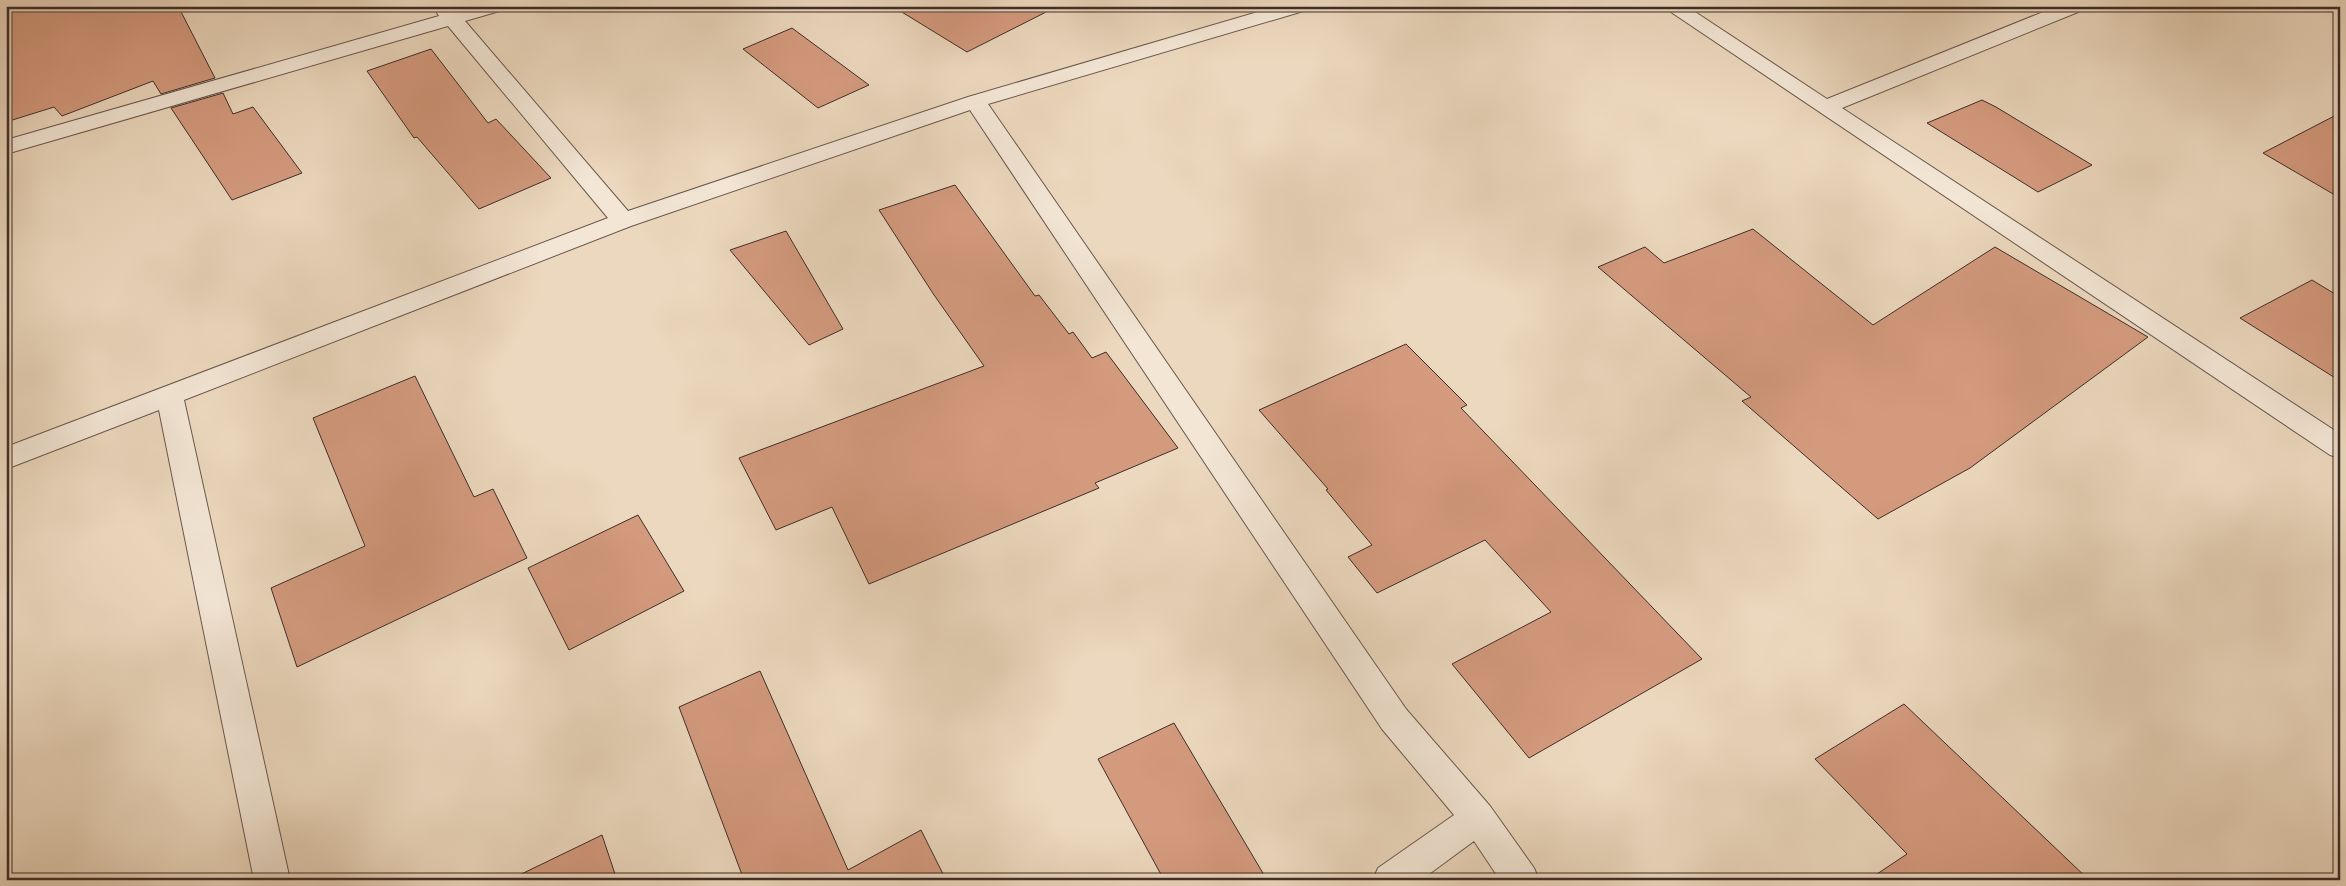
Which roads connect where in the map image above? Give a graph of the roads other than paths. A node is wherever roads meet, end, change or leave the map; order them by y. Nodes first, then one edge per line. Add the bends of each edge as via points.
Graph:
1 (496, 6) edge
2 (1300, 6) edge
3 (1672, 6) edge
4 (2076, 6) edge
5 (446, 13) edge
6 (974, 101) junction
7 (1826, 107) junction
8 (6, 147) edge
9 (623, 221) junction
10 (169, 394) junction
11 (2340, 448) edge
12 (6, 458) edge
13 (1478, 818) junction
14 (272, 880) edge
15 (1391, 880) edge
16 (1521, 880) edge

1 - 5 street
2 - 6 street
3 - 7 street
4 - 7 street
5 - 8 street
5 - 9 street
6 - 9 street
6 - 13 street via 1394,719
7 - 11 street
9 - 10 street
10 - 12 street
10 - 14 street
13 - 15 street
13 - 16 street

